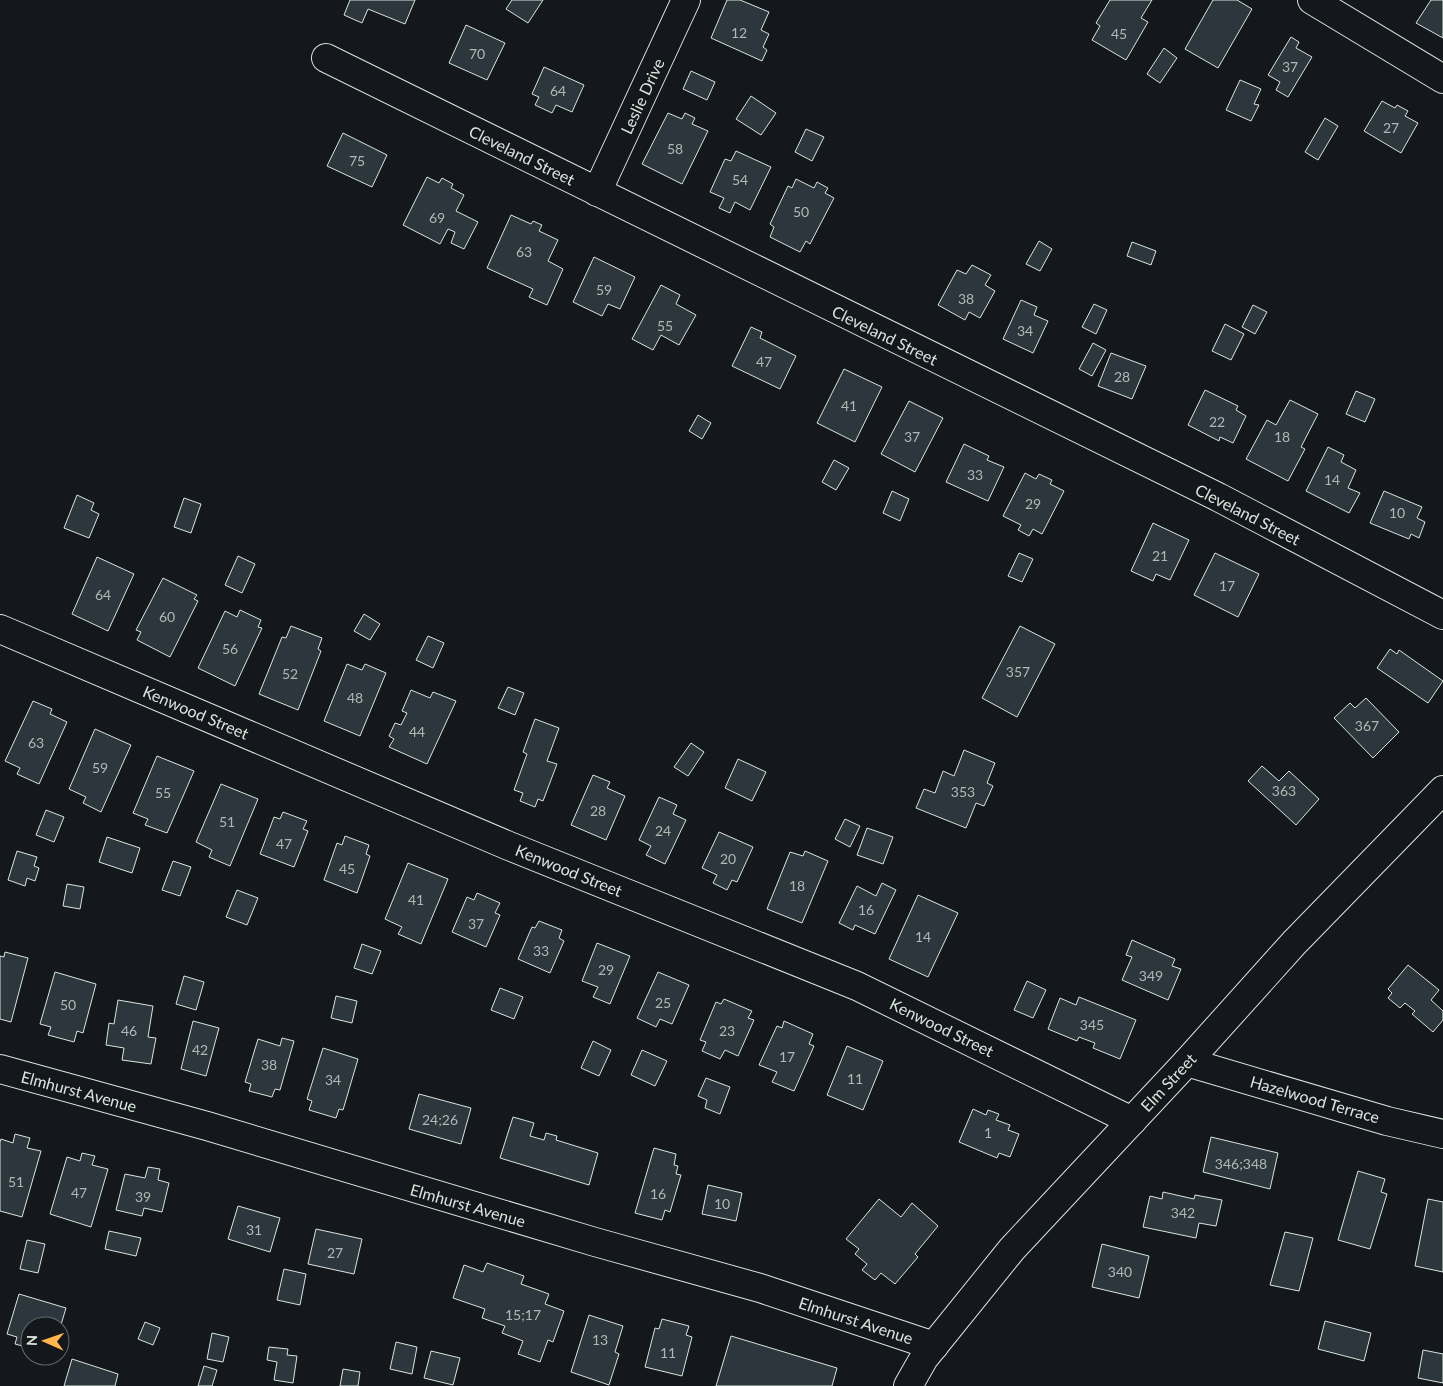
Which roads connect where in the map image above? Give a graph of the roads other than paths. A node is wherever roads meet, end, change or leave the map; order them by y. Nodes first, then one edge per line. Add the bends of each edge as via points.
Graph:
1 (686, 0) edge
2 (1312, 0) edge
3 (326, 58) dead end
4 (1443, 79) edge
5 (597, 192) junction
6 (1443, 615) edge
7 (0, 629) edge
8 (1443, 790) edge
9 (1187, 1062) junction
10 (0, 1069) edge
11 (1132, 1121) junction
12 (1443, 1134) edge
13 (934, 1346) junction
14 (908, 1386) edge

1 - 5 street, Leslie Drive
2 - 4 street
3 - 5 street, Cleveland Street
5 - 6 street, Cleveland Street via 1218,498
7 - 11 street, Kenwood Street via 509,846 857,986
8 - 9 street, Elm Street via 1294,943
9 - 11 street, Elm Street
9 - 12 street, Hazelwood Terrace via 1387,1121
10 - 13 street, Elmhurst Avenue via 207,1126 760,1288
11 - 13 street, Elm Street via 1012,1249
13 - 14 street, Elm Street

